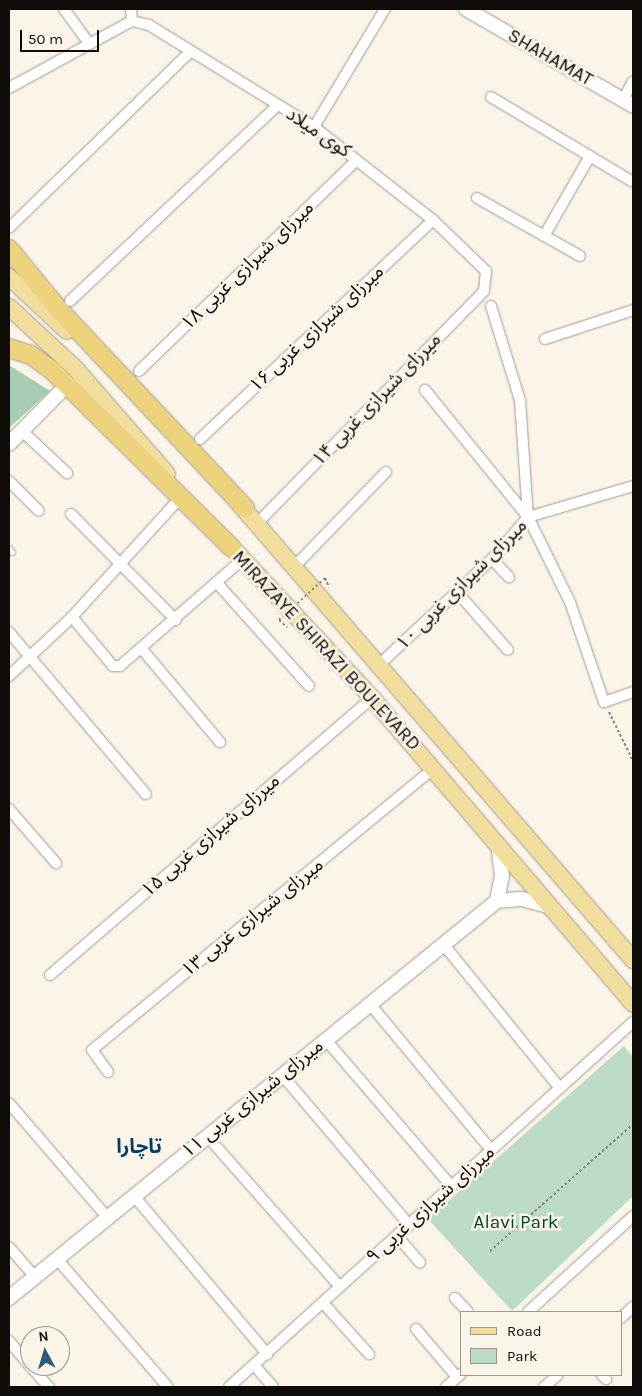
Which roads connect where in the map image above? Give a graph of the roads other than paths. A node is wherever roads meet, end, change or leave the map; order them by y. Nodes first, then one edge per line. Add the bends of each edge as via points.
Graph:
1 (64, 9) edge
2 (130, 9) edge
3 (385, 9) edge
4 (466, 9) edge
5 (132, 21) junction
6 (88, 42) junction
7 (191, 51) junction
8 (633, 81) edge
9 (9, 88) edge
10 (491, 97) dead end
11 (628, 103) edge
12 (277, 106) junction
13 (314, 127) junction
14 (590, 156) junction
15 (357, 160) junction
16 (633, 182) edge
17 (477, 198) dead end
18 (433, 220) junction
19 (9, 228) edge
20 (544, 236) junction
21 (10, 250) edge
22 (580, 256) dead end
23 (486, 272) joint
24 (9, 277) edge
25 (70, 301) dead end
26 (491, 306) dead end
27 (9, 307) edge
28 (633, 310) edge
29 (545, 339) dead end
30 (9, 340) edge
31 (9, 348) edge
32 (139, 371) dead end
33 (54, 372) junction
34 (67, 385) junction
35 (425, 390) dead end
36 (22, 431) junction
37 (200, 439) dead end
38 (9, 444) edge
39 (386, 472) dead end
40 (67, 473) dead end
41 (9, 481) edge
42 (633, 486) edge
43 (180, 498) junction
44 (245, 508) junction
45 (39, 511) dead end
46 (70, 514) dead end
47 (528, 517) junction
48 (257, 524) junction
49 (237, 553) junction
50 (492, 559) junction
51 (122, 564) junction
52 (292, 569) junction
53 (510, 577) dead end
54 (217, 583) junction
55 (457, 592) junction
56 (72, 617) junction
57 (176, 620) junction
58 (9, 632) edge
59 (141, 648) junction
60 (508, 650) dead end
61 (31, 654) junction
62 (380, 664) junction
63 (9, 676) edge
64 (309, 686) dead end
65 (633, 692) edge
66 (372, 698) junction
67 (220, 742) dead end
68 (434, 768) junction
69 (146, 794) dead end
70 (9, 809) edge
71 (498, 844) junction
72 (56, 863) dead end
73 (497, 901) junction
74 (552, 908) junction
75 (444, 945) junction
76 (633, 960) edge
77 (50, 975) dead end
78 (370, 1004) junction
79 (633, 1004) edge
80 (633, 1022) edge
81 (326, 1040) junction
82 (108, 1072) dead end
83 (282, 1076) junction
84 (560, 1088) junction
85 (9, 1103) edge
86 (207, 1136) junction
87 (491, 1150) junction
88 (451, 1186) junction
89 (134, 1196) junction
90 (633, 1216) edge
91 (108, 1218) junction
92 (409, 1225) junction
93 (397, 1236) junction
94 (9, 1247) edge
95 (57, 1259) junction
96 (420, 1262) dead end
97 (35, 1277) junction
98 (340, 1287) junction
99 (9, 1298) edge
100 (455, 1298) dead end
101 (323, 1303) junction
102 (633, 1307) edge
103 (467, 1311) edge
104 (529, 1311) edge
105 (622, 1317) edge
106 (416, 1329) dead end
107 (9, 1341) edge
108 (20, 1354) edge
109 (267, 1354) junction
110 (369, 1354) dead end
111 (254, 1365) junction
112 (39, 1376) edge
113 (459, 1376) edge
114 (557, 1376) edge
115 (49, 1387) edge
116 (168, 1387) edge
117 (229, 1387) edge
118 (273, 1387) edge
119 (446, 1387) edge
120 (544, 1387) edge

1 - 6 street
2 - 5 street
3 - 13 street
4 - 11 street, SHAHAMAT
5 - 6 street
5 - 7 street, کوی میلاد via 149,25
6 - 9 street
7 - 12 street, کوی میلاد
7 - 19 street
8 - 11 street
10 - 14 street
12 - 13 street, کوی میلاد
12 - 25 street
13 - 15 street, کوی میلاد
14 - 16 street
14 - 20 street
15 - 18 street, کوی میلاد
15 - 32 street, ۱۸ میرزای شیرازی غربی
17 - 20 street
18 - 23 street, کوی میلاد
18 - 37 street, ۱۶ میرزای شیرازی غربی
20 - 22 street
21 - 44 highway via 61,312
23 - 48 street, ۱۴ میرزای شیرازی غربی via 484,290
24 - 44 main road, MIRAZAYE SHIRAZI BOULEVARD
26 - 47 street via 520,400
27 - 49 main road, MIRAZAYE SHIRAZI BOULEVARD via 75,368
28 - 29 street
30 - 33 main road
31 - 33 highway via 31,355
33 - 34 highway
34 - 36 street
34 - 43 highway
35 - 47 street
36 - 38 street
36 - 40 street
39 - 52 street
41 - 45 street
42 - 47 street, ۱۰ میرزای شیرازی غربی
43 - 49 highway
43 - 51 street
44 - 48 main road, MIRAZAYE SHIRAZI BOULEVARD
46 - 51 street
47 - 50 street, ۱۰ میرزای شیرازی غربی
47 - 65 street via 570,602 604,702
48 - 52 main road, MIRAZAYE SHIRAZI BOULEVARD
49 - 54 street
49 - 66 main road, MIRAZAYE SHIRAZI BOULEVARD
50 - 53 street
50 - 55 street, ۱۰ میرزای شیرازی غربی
51 - 56 street
51 - 57 street
52 - 62 main road, MIRAZAYE SHIRAZI BOULEVARD
54 - 57 street
54 - 64 street
55 - 60 street
55 - 62 street, ۱۰ میرزای شیرازی غربی
56 - 59 street via 116,667
56 - 61 street
57 - 59 street
58 - 61 street
59 - 67 street
61 - 63 street
61 - 69 street
62 - 76 main road, MIRAZAYE SHIRAZI BOULEVARD
66 - 68 main road, MIRAZAYE SHIRAZI BOULEVARD
66 - 77 street, ۱۵ میرزای شیرازی غربی
68 - 71 main road, MIRAZAYE SHIRAZI BOULEVARD
68 - 82 street, ۱۳ میرزای شیرازی غربی via 92,1050
70 - 72 street
71 - 73 street via 502,876
71 - 74 main road, MIRAZAYE SHIRAZI BOULEVARD
73 - 74 street via 522,899
73 - 75 street, میرزای شیرازی غربی ۱۱
74 - 79 main road, MIRAZAYE SHIRAZI BOULEVARD
75 - 78 street, میرزای شیرازی غربی ۱۱
75 - 84 street
78 - 81 street, میرزای شیرازی غربی ۱۱
78 - 87 street
80 - 84 street, میرزای شیرازی غربی ۹
81 - 83 street, میرزای شیرازی غربی ۱۱
81 - 88 street
83 - 86 street, میرزای شیرازی غربی ۱۱
83 - 92 street
84 - 87 street, میرزای شیرازی غربی ۹
85 - 91 street
86 - 89 street, میرزای شیرازی غربی ۱۱
86 - 98 street
87 - 88 street, میرزای شیرازی غربی ۹
88 - 92 street, میرزای شیرازی غربی ۹
89 - 91 street, میرزای شیرازی غربی ۱۱
89 - 109 street
90 - 104 street
91 - 95 street, میرزای شیرازی غربی ۱۱
92 - 93 street, میرزای شیرازی غربی ۹
93 - 96 street
93 - 98 street, میرزای شیرازی غربی ۹
94 - 97 street
95 - 97 street, میرزای شیرازی غربی ۱۱
95 - 116 street
97 - 99 street, میرزای شیرازی غربی ۱۱
98 - 101 street, میرزای شیرازی غربی ۹
100 - 103 street
101 - 109 street, میرزای شیرازی غربی ۹
101 - 110 street
102 - 105 street
106 - 113 street
107 - 108 street
109 - 111 street, میرزای شیرازی غربی ۹
111 - 117 street, میرزای شیرازی غربی ۹
111 - 118 street
112 - 115 street
113 - 119 street
114 - 120 street

